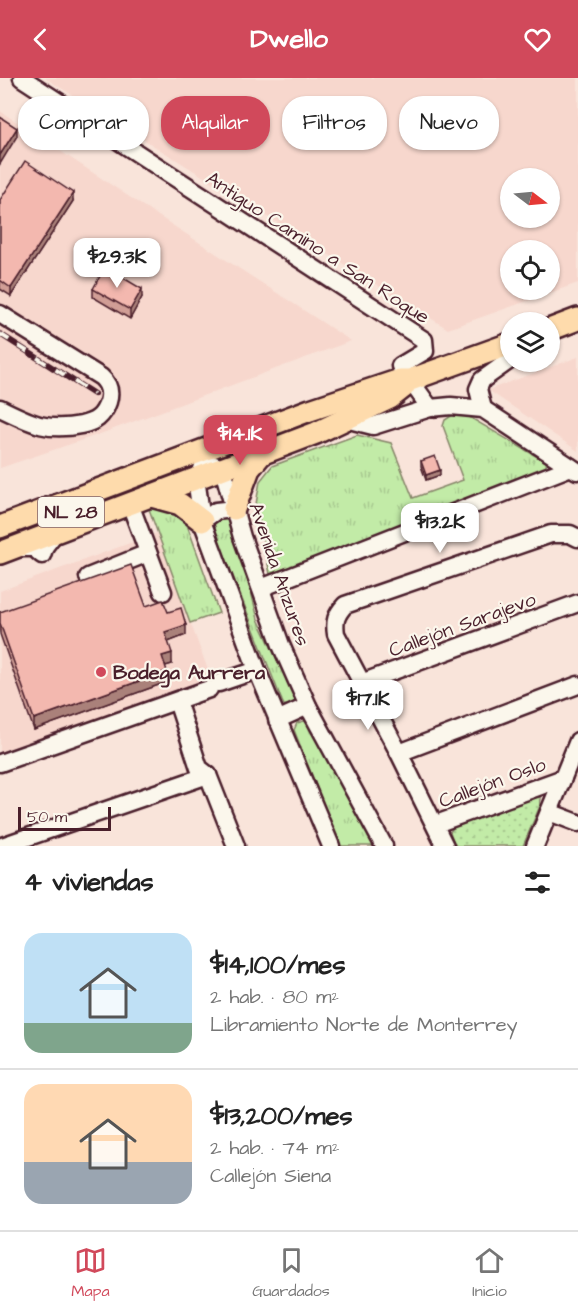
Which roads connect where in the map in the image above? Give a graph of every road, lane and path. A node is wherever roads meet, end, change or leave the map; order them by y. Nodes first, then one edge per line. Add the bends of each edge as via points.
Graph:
1 (22, 78) edge
2 (0, 314) edge
3 (578, 319) edge
4 (560, 326) edge
5 (500, 348) edge
6 (500, 367) edge
7 (407, 384) junction
8 (0, 408) edge
9 (430, 408) junction
10 (483, 409) junction
11 (310, 410) junction
12 (345, 419) junction
13 (264, 451) junction
14 (575, 469) edge
15 (207, 470) junction
16 (95, 492) junction
17 (151, 496) junction
18 (130, 504) junction
19 (234, 509) junction
20 (202, 521) junction
21 (0, 527) edge
22 (578, 538) edge
23 (4, 547) edge
24 (148, 553) junction
25 (88, 577) dead end
26 (261, 588) junction
27 (163, 592) dead end
28 (578, 603) edge
29 (257, 670) junction
30 (362, 683) junction
31 (578, 686) edge
32 (177, 701) junction
33 (308, 706) junction
34 (277, 720) junction
35 (578, 742) edge
36 (399, 753) junction
37 (0, 764) edge
38 (208, 775) junction
39 (563, 778) junction
40 (549, 812) junction
41 (578, 823) edge
42 (436, 824) junction
43 (3, 846) edge
44 (236, 846) edge
45 (331, 846) edge
46 (384, 846) edge
47 (445, 846) edge
48 (535, 846) edge

1 - 7 street, Antiguo Camino a San Roque via 424,340 425,351 400,366
2 - 8 street via 101,377 110,396 104,412 93,422 61,429 39,426
3 - 4 main road
5 - 7 main road, NL 28
6 - 10 street via 482,380 478,389
7 - 9 street
7 - 11 main road, NL 28 via 400,380
7 - 12 main road via 390,398
7 - 15 main road, NL 28
9 - 10 street
9 - 12 street via 373,426
10 - 14 street
11 - 15 main road via 301,419 208,456
11 - 16 main road, NL 28
12 - 13 main road
13 - 15 main road
13 - 19 main road via 249,469
14 - 26 street
15 - 16 main road via 182,464
15 - 17 main road
15 - 19 street, Avenida Anzures via 228,484
15 - 20 street via 197,495
15 - 23 main road, NL 28
16 - 21 main road, NL 28
17 - 18 main road
17 - 20 main road via 180,504
18 - 23 main road
18 - 24 street
19 - 20 street via 216,512
19 - 26 street, Avenida Anzures
20 - 29 street
22 - 30 street via 551,534 345,605 334,623 336,634
24 - 25 street
24 - 27 street
26 - 33 street, Avenida Anzures
28 - 30 street, Callejón Sarajevo
29 - 32 street
29 - 34 street
30 - 36 street
31 - 36 street
32 - 37 street
32 - 38 street via 200,768
33 - 34 street
33 - 46 street, Avenida Anzures
34 - 45 street
35 - 39 street
36 - 42 street
38 - 43 street
38 - 44 street
39 - 40 street
39 - 42 street, Callejón Oslo
40 - 41 street
40 - 48 street
42 - 47 street

